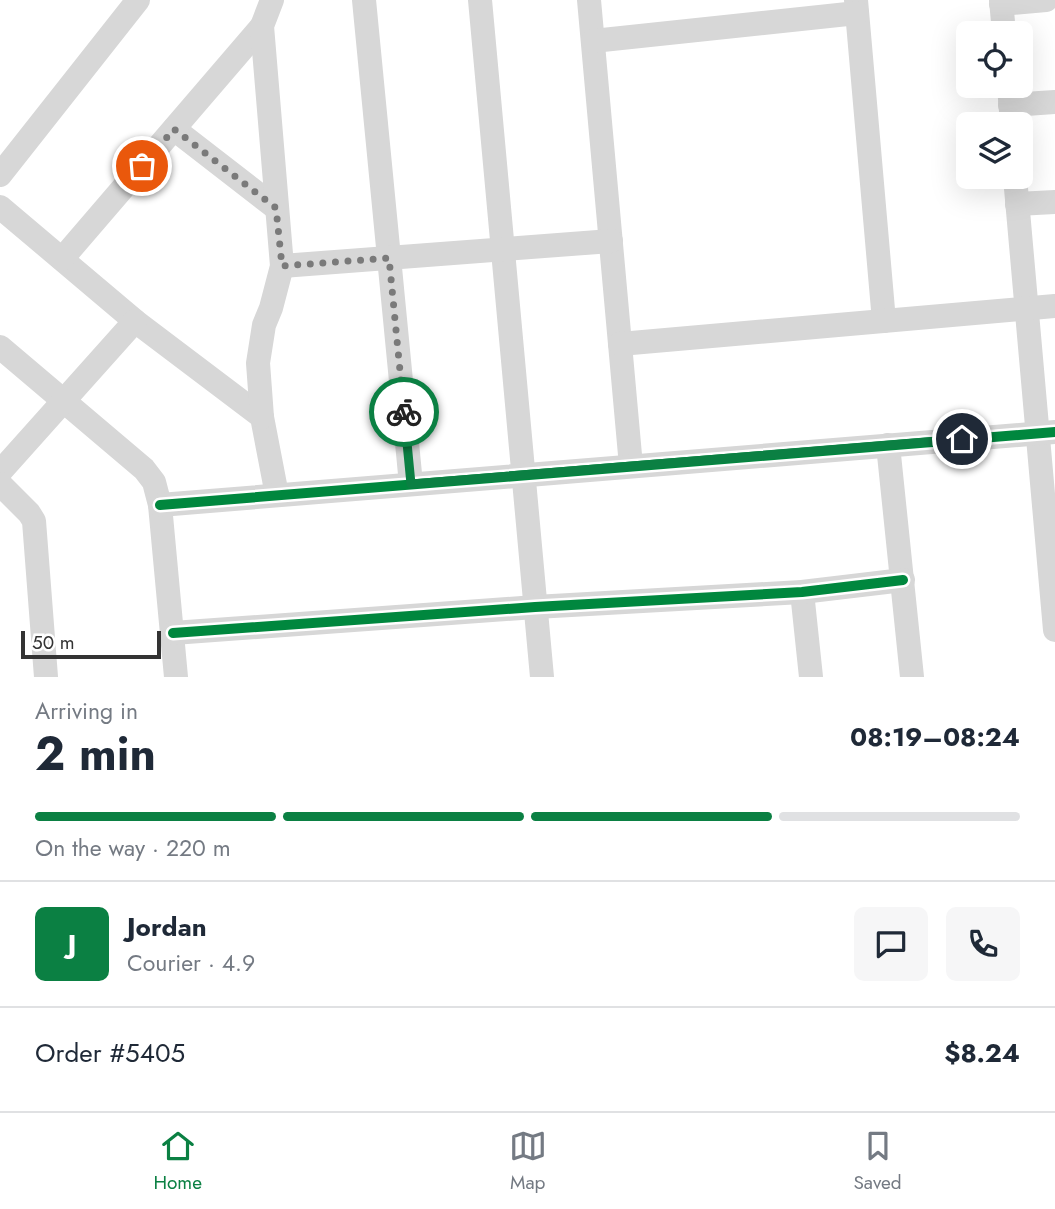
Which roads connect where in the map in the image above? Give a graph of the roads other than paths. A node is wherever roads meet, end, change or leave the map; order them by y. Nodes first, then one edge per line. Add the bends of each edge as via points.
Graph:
1 (138, 0) edge
2 (272, 0) edge
3 (364, 0) edge
4 (480, 0) edge
5 (589, 0) edge
6 (1046, 0) edge
7 (1001, 2) edge
8 (856, 7) edge
9 (1003, 21) edge
10 (262, 26) junction
11 (593, 41) junction
12 (1055, 102) edge
13 (1010, 105) edge
14 (174, 129) junction
15 (0, 175) edge
16 (1016, 189) edge
17 (1055, 202) edge
18 (1017, 204) junction
19 (0, 207) edge
20 (276, 208) junction
21 (611, 241) junction
22 (503, 249) junction
23 (389, 258) junction
24 (62, 259) junction
25 (282, 266) junction
26 (1055, 306) edge
27 (1025, 308) junction
28 (135, 321) junction
29 (884, 321) junction
30 (620, 344) junction
31 (0, 347) edge
32 (64, 400) junction
33 (262, 417) junction
34 (1046, 432) edge
35 (888, 445) junction
36 (631, 466) junction
37 (0, 472) edge
38 (524, 475) junction
39 (0, 484) edge
40 (411, 484) junction
41 (276, 495) junction
42 (160, 505) junction
43 (903, 580) junction
44 (802, 592) junction
45 (535, 607) junction
46 (1055, 630) edge
47 (173, 633) junction
48 (46, 677) edge
49 (176, 677) edge
50 (542, 677) edge
51 (811, 677) edge
52 (912, 677) edge

1 - 15 street
2 - 10 street
3 - 23 street
4 - 22 street
5 - 11 street
6 - 7 street
7 - 9 street
8 - 11 street
8 - 29 street
10 - 14 street
10 - 20 street
11 - 21 street
12 - 13 street
14 - 20 street
14 - 24 street
16 - 18 street
17 - 18 street
18 - 27 street
19 - 24 street
20 - 25 street
21 - 22 street
21 - 30 street
22 - 23 street
22 - 38 street
23 - 25 street
23 - 40 street
24 - 28 street
25 - 33 street via 258,363
26 - 27 street
27 - 29 street
27 - 34 street
28 - 32 street
28 - 33 street
29 - 30 street
30 - 36 street
31 - 32 street
32 - 37 street
32 - 42 street via 144,470 154,482
33 - 41 street
34 - 35 street
34 - 46 street
35 - 36 street
35 - 43 street
36 - 38 street
38 - 40 street
38 - 45 street
39 - 48 street via 34,521
40 - 41 street
41 - 42 street
42 - 47 street
43 - 44 street
43 - 52 street
44 - 45 street
44 - 51 street
45 - 47 street
45 - 50 street
47 - 49 street

